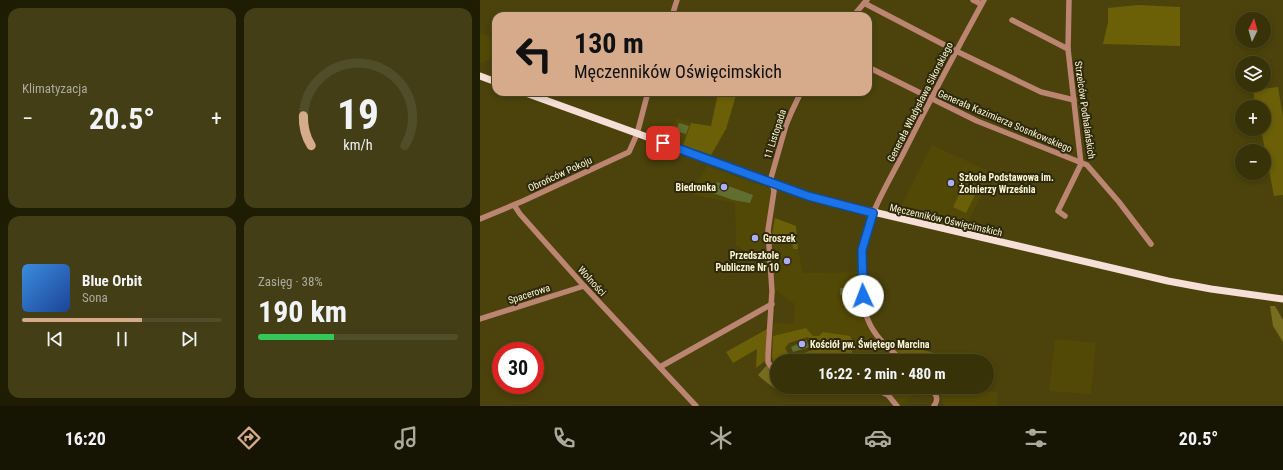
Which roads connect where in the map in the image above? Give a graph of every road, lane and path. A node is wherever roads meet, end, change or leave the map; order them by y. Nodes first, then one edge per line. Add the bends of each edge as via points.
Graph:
1 (676, 0) edge
2 (973, 0) edge
3 (1069, 0) edge
4 (865, 2) edge
5 (982, 2) edge
6 (673, 12) edge
7 (856, 12) edge
8 (1012, 20) dead end
9 (1068, 49) junction
10 (956, 51) junction
11 (872, 69) edge
12 (480, 76) edge
13 (492, 80) edge
14 (534, 96) edge
15 (647, 96) edge
16 (800, 96) edge
17 (931, 99) junction
18 (1074, 100) junction
19 (637, 134) junction
20 (1081, 164) junction
21 (772, 183) junction
22 (514, 205) junction
23 (873, 213) junction
24 (1065, 216) dead end
25 (480, 219) edge
26 (1151, 244) dead end
27 (584, 286) junction
28 (1283, 299) edge
29 (772, 304) junction
30 (480, 319) edge
31 (896, 354) edge
32 (770, 365) edge
33 (660, 366) junction
34 (886, 394) edge
35 (935, 394) edge
36 (696, 406) edge
37 (898, 406) edge
38 (934, 406) edge

1 - 6 street
2 - 5 street
3 - 9 street, Strzelców Podhalańskich
4 - 7 street
4 - 10 street
5 - 10 street, Generała Władysława Sikorskiego
8 - 9 street
9 - 18 street, Strzelców Podhalańskich
10 - 17 street, Generała Władysława Sikorskiego
10 - 18 street via 1041,92
11 - 17 street, Generała Kazimierza Sosnkowskiego
12 - 13 main road
14 - 19 main road, Męczenników Oświęcimskich
15 - 19 street, Obrońców Pokoju
16 - 21 street, 11 Listopada via 786,126 771,176
17 - 20 street, Generała Kazimierza Sosnkowskiego via 976,121
17 - 23 street, Generała Władysława Sikorskiego
18 - 20 street, Strzelców Podhalańskich
19 - 21 main road, Męczenników Oświęcimskich
19 - 22 street, Obrońców Pokoju via 631,150 627,153
20 - 24 street, Generała Kazimierza Sosnkowskiego via 1058,211
20 - 26 street, Strzelców Podhalańskich via 1092,170
21 - 23 main road, Męczenników Oświęcimskich via 818,199
21 - 29 street, 11 Listopada via 774,191 768,241
22 - 25 street, Obrońców Pokoju
22 - 27 street, Wolności
23 - 28 main road, Męczenników Oświęcimskich via 1168,281
23 - 31 street, Generała Władysława Sikorskiego via 862,250 864,307 878,339
27 - 30 street, Spacerowa
27 - 33 street, Wolności
29 - 32 street, 11 Listopada via 768,355
29 - 33 street
33 - 36 street, Wolności
34 - 37 street
35 - 38 street via 937,400

